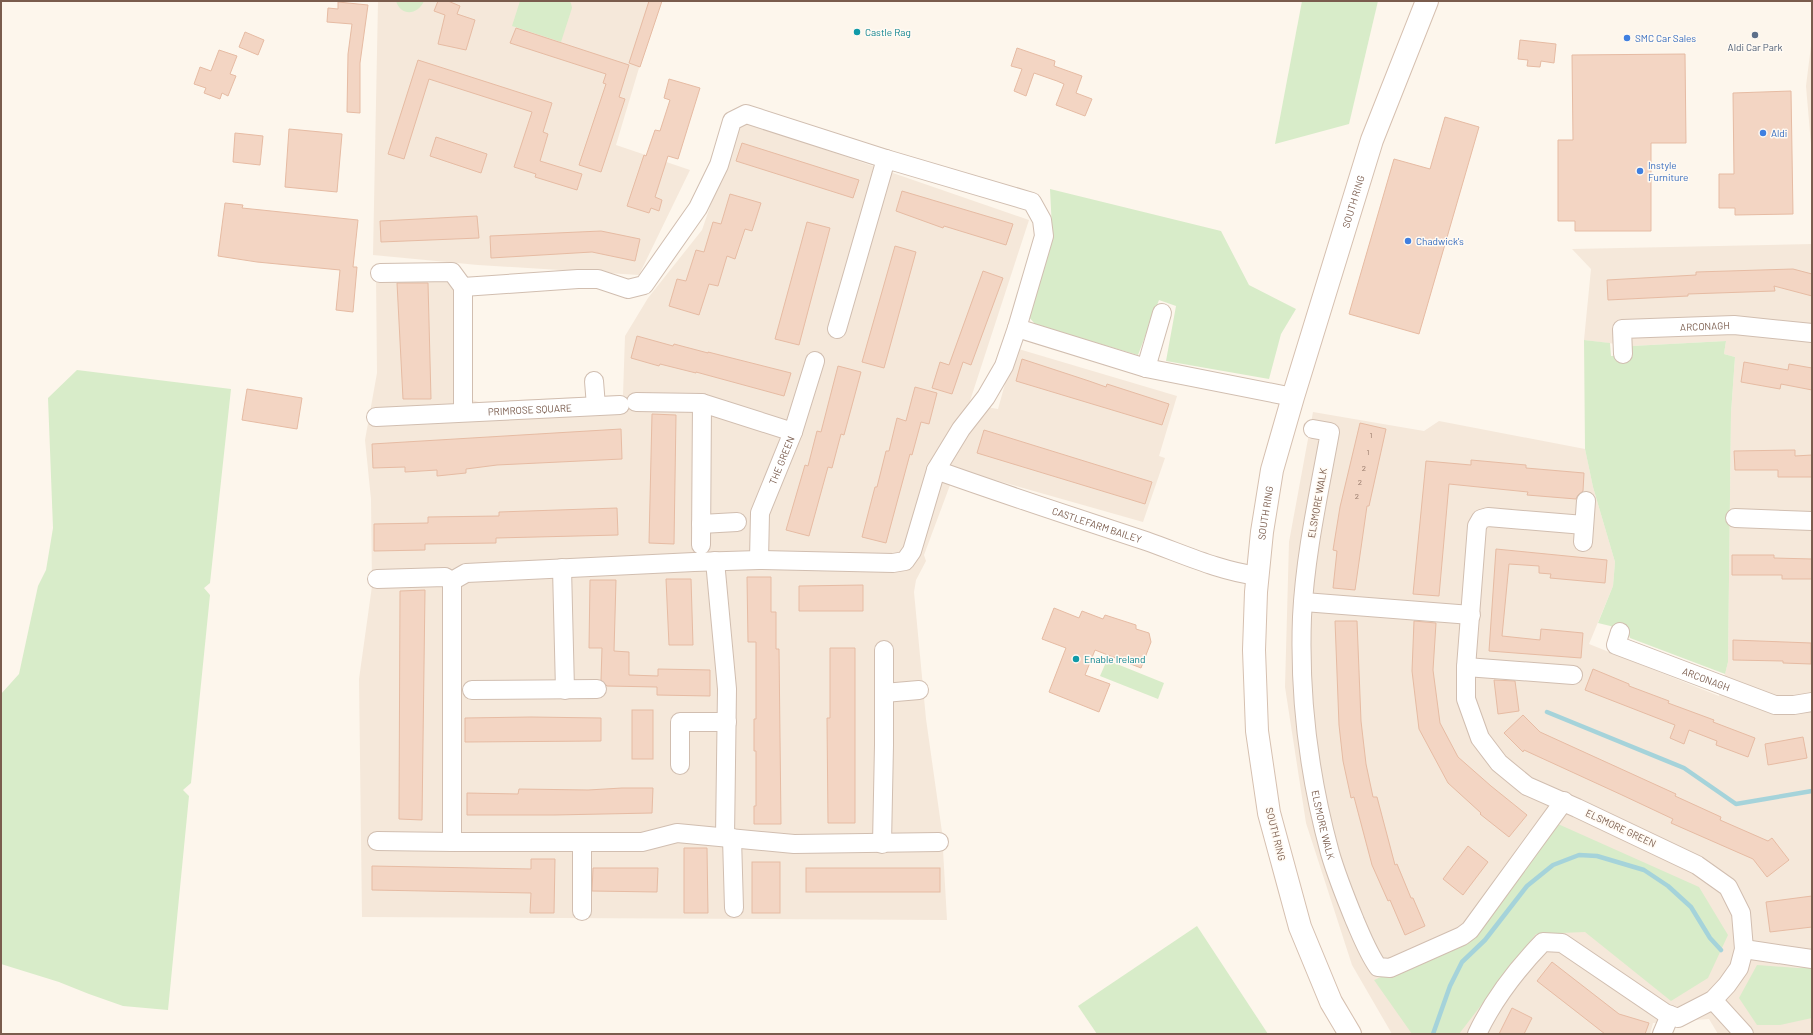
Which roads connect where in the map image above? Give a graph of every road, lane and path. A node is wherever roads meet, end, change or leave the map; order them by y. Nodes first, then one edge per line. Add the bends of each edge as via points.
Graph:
1 (1427, 1) edge
2 (886, 160) junction
3 (380, 273) dead end
4 (463, 288) junction
5 (1162, 313) dead end
6 (1017, 328) junction
7 (837, 329) dead end
8 (1812, 333) edge
9 (1623, 354) dead end
10 (815, 361) dead end
11 (1146, 368) junction
12 (594, 381) dead end
13 (1293, 397) junction
14 (702, 402) junction
15 (596, 406) junction
16 (463, 412) junction
17 (376, 417) dead end
18 (1313, 429) dead end
19 (793, 432) junction
20 (936, 470) junction
21 (1586, 501) dead end
22 (1734, 518) dead end
23 (737, 522) dead end
24 (1812, 522) edge
25 (701, 524) junction
26 (700, 545) dead end
27 (759, 560) junction
28 (715, 561) junction
29 (562, 568) junction
30 (1258, 576) junction
31 (377, 579) dead end
32 (452, 581) junction
33 (1304, 602) junction
34 (1471, 615) junction
35 (1620, 632) dead end
36 (884, 650) dead end
37 (1466, 667) junction
38 (1573, 675) dead end
39 (597, 689) dead end
40 (472, 690) dead end
41 (565, 690) junction
42 (919, 690) dead end
43 (884, 693) junction
44 (1812, 702) edge
45 (727, 722) junction
46 (680, 765) dead end
47 (1564, 801) junction
48 (728, 838) junction
49 (377, 842) dead end
50 (452, 842) junction
51 (939, 842) dead end
52 (582, 843) junction
53 (882, 844) junction
54 (734, 908) dead end
55 (582, 911) dead end
56 (1744, 949) junction
57 (1812, 959) edge
58 (1713, 1000) junction
59 (1670, 1015) junction
60 (1350, 1034) edge
61 (1478, 1034) edge
62 (1662, 1034) edge
63 (1744, 1034) edge

1 - 13 main road, SOUTH RING via 1372,140
2 - 4 street via 746,114 732,121 719,164 698,208 644,285 628,289 598,279 578,279
2 - 6 street via 1032,202 1042,220 1044,236
2 - 7 street
3 - 4 street via 452,272
4 - 16 street
5 - 11 street
6 - 11 street
6 - 20 street via 1004,366
8 - 9 street, ARCONAGH via 1734,325 1622,329
10 - 19 street, THE GREEN
11 - 13 street
12 - 15 street
13 - 30 main road, SOUTH RING via 1272,470
14 - 15 street, PRIMROSE SQUARE
14 - 19 street, PRIMROSE SQUARE
14 - 25 street
15 - 16 street, PRIMROSE SQUARE
16 - 17 street, PRIMROSE SQUARE
18 - 33 street, ELSMORE WALK via 1330,432 1314,519
19 - 27 street, THE GREEN via 760,513
20 - 27 street via 912,551 905,561 893,563
20 - 30 street, CASTLEFARM BAILEY via 1215,567
21 - 34 street, ELSMORE GREEN via 1584,534 1488,517 1481,519 1477,526
22 - 24 street
23 - 25 street
25 - 26 street
27 - 28 street
28 - 29 street
28 - 45 street via 727,689
29 - 32 street via 466,573
29 - 41 street
30 - 60 main road, SOUTH RING via 1254,650 1257,731 1269,813 1300,927 1331,1002
31 - 32 street via 445,577
32 - 50 street
33 - 34 street
33 - 47 street, ELSMORE WALK via 1302,667 1305,727 1320,816 1337,878 1369,955 1378,967 1390,968 1470,930
34 - 37 street, ELSMORE GREEN
35 - 44 street, ARCONAGH via 1616,645 1698,678 1775,705
36 - 43 street
37 - 38 street
37 - 47 street, ELSMORE GREEN via 1466,699 1480,738 1499,763 1527,786
39 - 41 street
40 - 41 street
42 - 43 street
43 - 53 street
45 - 46 street via 680,722
45 - 48 street
47 - 56 street, ELSMORE GREEN via 1697,865 1728,887 1742,913
48 - 52 street via 677,833 642,842
48 - 53 street via 794,844
48 - 54 street
49 - 50 street
50 - 52 street
51 - 53 street
52 - 55 street
56 - 57 street
56 - 58 street, ELSMORE GREEN via 1739,968
58 - 59 street, ELSMORE GREEN via 1678,1018
58 - 63 street
59 - 61 street via 1562,943 1543,942 1494,1004
59 - 62 street

